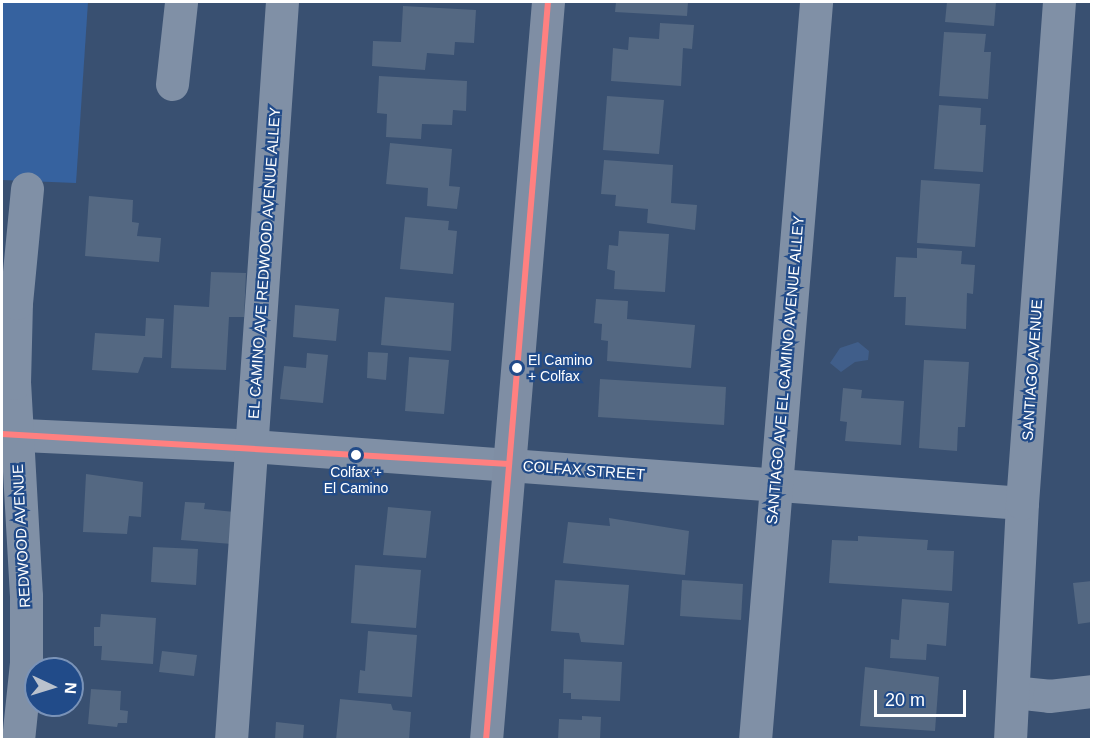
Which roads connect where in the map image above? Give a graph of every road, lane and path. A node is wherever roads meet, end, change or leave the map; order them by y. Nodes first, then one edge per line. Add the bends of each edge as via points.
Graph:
1 (180, 2) edge
2 (282, 2) edge
3 (548, 2) edge
4 (816, 2) edge
5 (1059, 2) edge
6 (171, 84) dead end
7 (27, 189) dead end
8 (8, 434) edge
9 (252, 446) junction
10 (509, 464) junction
11 (774, 485) junction
12 (1022, 503) junction
13 (1092, 691) edge
14 (1013, 692) junction
15 (18, 740) edge
16 (231, 740) edge
17 (486, 740) edge
18 (755, 740) edge
19 (1010, 740) edge

1 - 6 street
2 - 9 street, EL CAMINO AVE REDWOOD AVENUE ALLEY
3 - 10 main road
4 - 11 street, SANTIAGO AVE EL CAMINO AVENUE ALLEY
5 - 12 street, SANTIAGO AVENUE
7 - 8 street, REDWOOD AVENUE
8 - 9 street, COLFAX STREET
8 - 15 street, REDWOOD AVENUE via 26,596 26,663
9 - 10 street, COLFAX STREET
9 - 16 street, EL CAMINO AVE REDWOOD AVENUE ALLEY
10 - 11 street, COLFAX STREET
10 - 17 main road
11 - 12 street, COLFAX STREET
11 - 18 street, SANTIAGO AVE EL CAMINO AVENUE ALLEY
12 - 14 street, SANTIAGO AVENUE
13 - 14 street via 1049,696
14 - 19 street, SANTIAGO AVENUE

